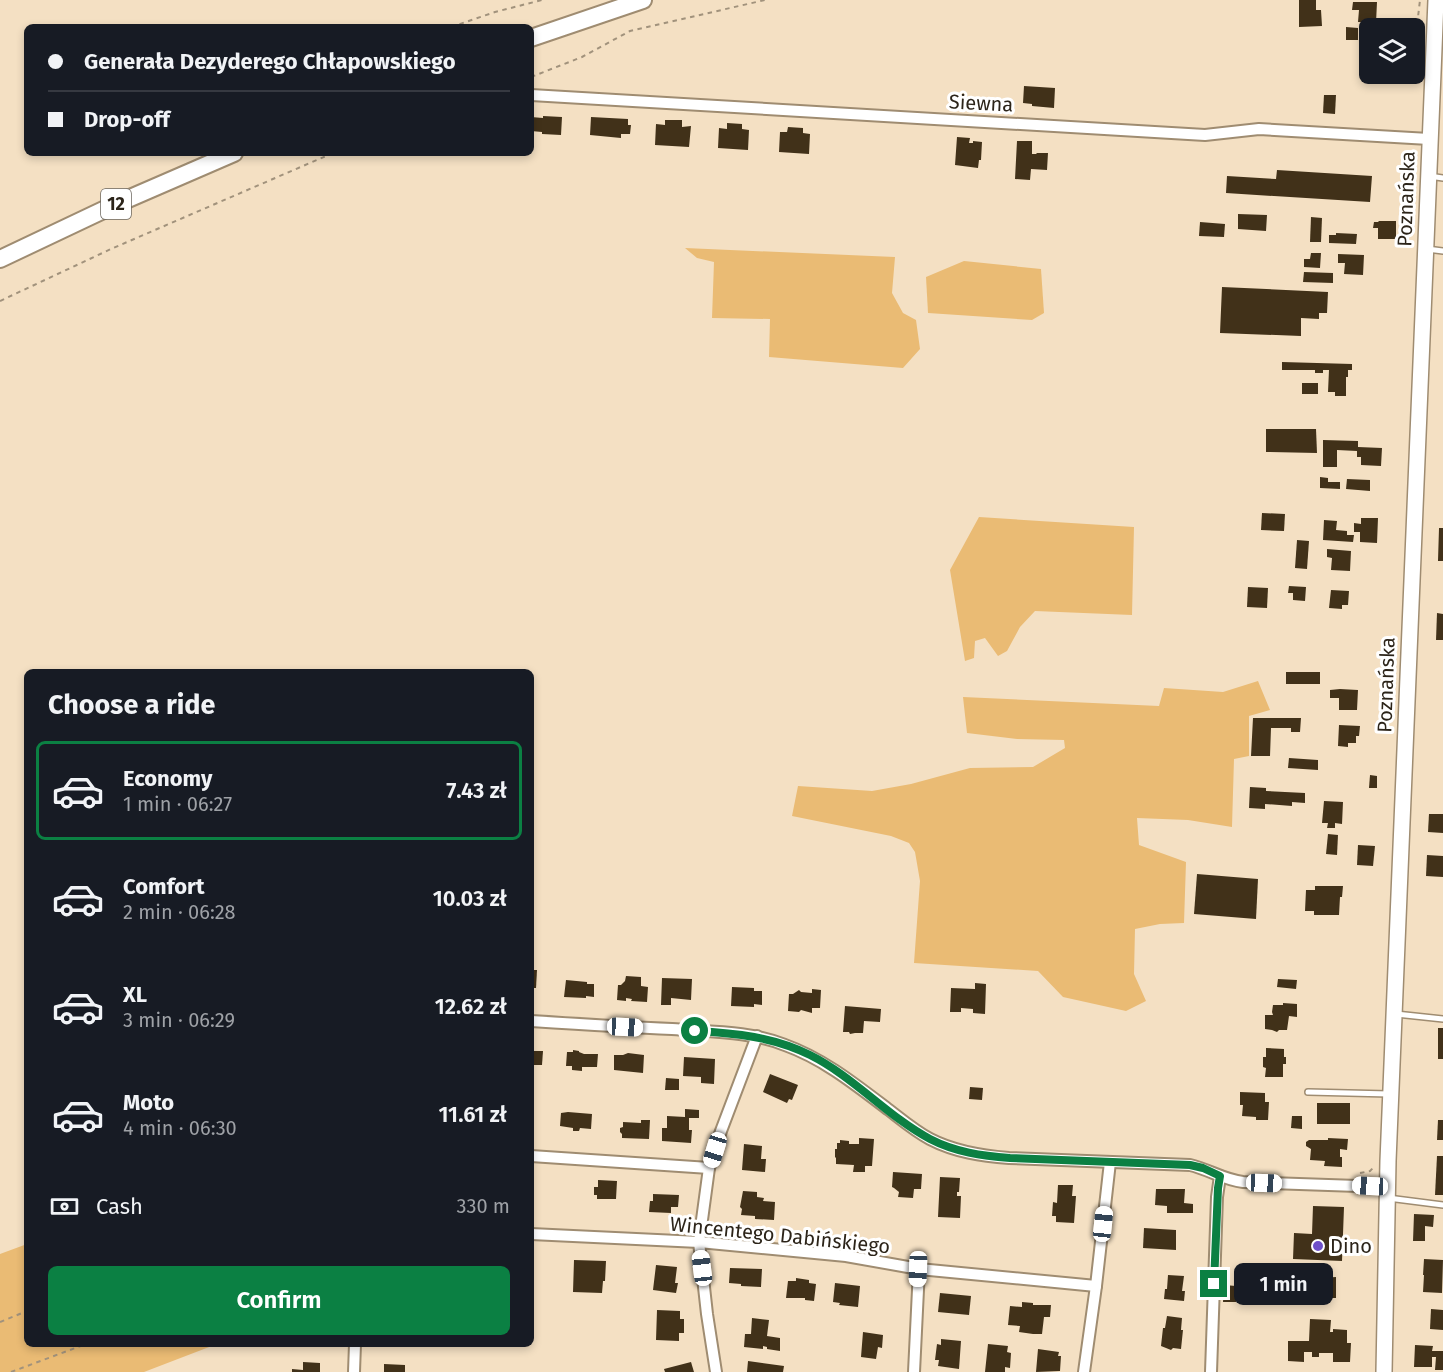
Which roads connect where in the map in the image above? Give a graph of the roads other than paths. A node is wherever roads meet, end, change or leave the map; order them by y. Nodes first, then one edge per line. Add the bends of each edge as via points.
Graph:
1 (643, 0) edge
2 (1436, 0) edge
3 (534, 37) edge
4 (534, 95) edge
5 (1429, 139) junction
6 (227, 156) edge
7 (1435, 177) edge
8 (1425, 249) junction
9 (1443, 251) edge
10 (0, 259) edge
11 (1394, 1013) junction
12 (1443, 1019) edge
13 (534, 1021) edge
14 (757, 1036) junction
15 (1308, 1092) dead end
16 (1391, 1095) junction
17 (534, 1156) edge
18 (1110, 1162) junction
19 (710, 1168) junction
20 (1220, 1176) junction
21 (1387, 1192) junction
22 (1443, 1205) edge
23 (534, 1234) edge
24 (699, 1242) junction
25 (918, 1269) junction
26 (1096, 1286) junction
27 (355, 1347) edge
28 (354, 1372) edge
29 (716, 1372) edge
30 (914, 1372) edge
31 (1084, 1372) edge
32 (1211, 1372) edge
33 (1384, 1372) edge

1 - 3 main road
2 - 5 street, Poznańska
4 - 5 street, Siewna via 1205,135 1259,129
5 - 7 street, Poznańska
6 - 10 main road, 12
7 - 8 street, Poznańska
8 - 9 lane
8 - 11 street, Poznańska
11 - 12 lane
11 - 16 street, Poznańska
13 - 14 street
14 - 18 street via 811,1055 912,1127 955,1149 1010,1158
14 - 19 street
15 - 16 lane
16 - 21 street, Poznańska
17 - 19 street
18 - 20 street via 1190,1165
18 - 26 street
19 - 24 street
20 - 21 street via 1243,1182
20 - 32 street
21 - 22 lane
21 - 33 street, Poznańska
23 - 24 street, Wincentego Dabińskiego
24 - 25 street, Wincentego Dabińskiego via 846,1256
24 - 29 street
25 - 26 street, Wincentego Dabińskiego
25 - 30 street
26 - 31 street
27 - 28 street

